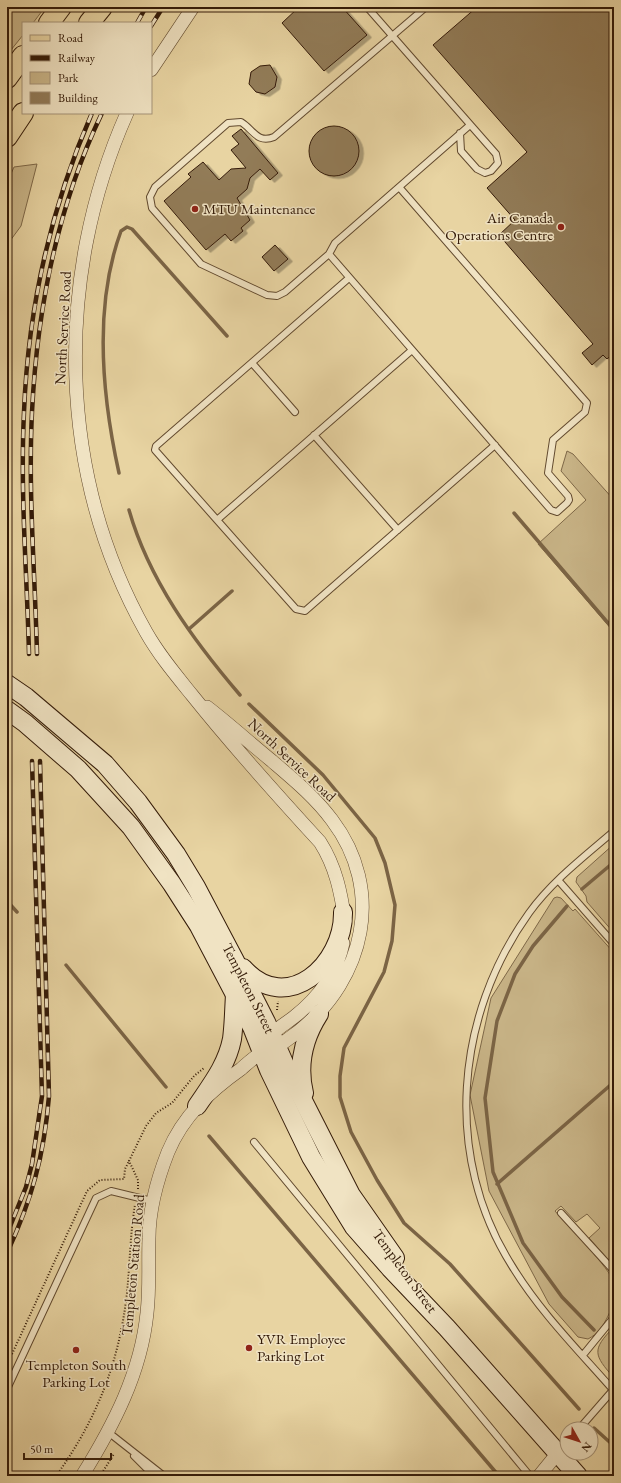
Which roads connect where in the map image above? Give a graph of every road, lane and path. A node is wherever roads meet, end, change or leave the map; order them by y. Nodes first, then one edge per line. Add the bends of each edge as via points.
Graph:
1 (61, 7) edge
2 (102, 7) edge
3 (193, 7) edge
4 (367, 7) edge
5 (426, 7) edge
6 (50, 22) edge
7 (90, 22) edge
8 (392, 36) junction
9 (22, 57) edge
10 (152, 68) edge
11 (7, 78) edge
12 (22, 114) edge
13 (127, 114) edge
14 (470, 125) junction
15 (460, 133) junction
16 (7, 137) edge
17 (399, 187) junction
18 (329, 254) junction
19 (349, 278) junction
20 (412, 350) junction
21 (252, 363) junction
22 (295, 412) dead end
23 (314, 435) junction
24 (495, 445) junction
25 (217, 520) junction
26 (398, 530) junction
27 (7, 684) edge
28 (190, 693) junction
29 (7, 710) edge
30 (614, 831) edge
31 (558, 880) junction
32 (343, 912) junction
33 (614, 944) edge
34 (236, 961) junction
35 (235, 995) junction
36 (278, 996) dead end
37 (277, 1012) dead end
38 (319, 1014) junction
39 (270, 1044) junction
40 (205, 1067) dead end
41 (196, 1106) junction
42 (316, 1128) junction
43 (254, 1142) dead end
44 (138, 1190) dead end
45 (152, 1201) junction
46 (134, 1210) dead end
47 (561, 1213) dead end
48 (614, 1271) edge
49 (614, 1317) edge
50 (447, 1328) junction
51 (583, 1355) junction
52 (7, 1389) edge
53 (614, 1390) edge
54 (586, 1421) edge
55 (108, 1432) junction
56 (123, 1443) junction
57 (559, 1445) edge
58 (559, 1452) edge
59 (114, 1454) dead end
60 (569, 1461) edge
61 (56, 1476) edge
62 (82, 1476) edge
63 (100, 1476) edge
64 (154, 1476) edge
65 (164, 1476) edge
66 (530, 1476) edge
67 (539, 1476) edge
68 (578, 1476) edge

1 - 6 main road
2 - 7 main road
3 - 10 street
4 - 8 lane
5 - 8 lane
8 - 14 lane
8 - 18 lane via 274,137 262,139 241,122 232,122 158,184 151,194 154,210 200,264 267,295 280,295
9 - 11 main road
12 - 16 main road
13 - 28 street, North Service Road via 100,184 83,260 75,361 78,415 92,493 115,566 146,632
14 - 15 lane
14 - 15 lane via 496,154 498,163 494,169 485,173 477,170 461,151
15 - 17 lane
17 - 18 lane via 334,243
17 - 24 lane via 587,403 585,412 552,443 548,473 569,500 557,512 551,510
18 - 19 lane
19 - 20 lane
19 - 21 lane
20 - 23 lane
20 - 24 lane
21 - 22 lane
21 - 25 lane via 156,446 155,450
23 - 25 lane
23 - 26 lane
24 - 26 lane
25 - 26 lane via 296,609 302,612
27 - 34 street, Templeton Street via 105,764 138,802 176,854
28 - 32 street, North Service Road via 320,842 334,871
28 - 38 street, North Service Road via 310,796 332,819 352,856 362,894 360,933 355,956 346,977
29 - 35 street, Templeton Street via 78,769 131,827 172,884
30 - 31 lane
31 - 33 lane
31 - 51 lane via 530,912 516,933 503,954 484,999 472,1038 469,1060 467,1128 478,1190 511,1266 533,1298
32 - 34 street via 343,928 335,947 324,965 306,982 285,988 266,985 254,979
32 - 39 street, North Service Road via 345,928 342,947 326,985
34 - 39 street, Templeton Street
35 - 39 street, Templeton Street via 252,1027
35 - 41 street via 232,1039 227,1054 218,1075
36 - 37 path
38 - 39 street, North Service Road
38 - 42 street via 308,1034 301,1060 302,1084
39 - 41 street, Templeton Station Road
39 - 42 street, Templeton Street
39 - 50 street, Templeton Street via 311,1157 354,1227
40 - 44 path via 194,1076 172,1103 156,1113 146,1126 129,1161 138,1180
41 - 45 street, Templeton Station Road via 170,1146
42 - 50 street, Templeton Street via 352,1196 397,1262
43 - 66 lane
45 - 52 lane via 111,1191 96,1198
45 - 55 street, Templeton Station Road via 145,1330 133,1376
46 - 61 path via 126,1301 114,1364 83,1436
47 - 48 lane
49 - 51 lane
50 - 57 street, Templeton Street
51 - 53 lane
53 - 54 lane
55 - 56 lane
55 - 62 street, Templeton Station Road
56 - 64 lane
56 - 65 lane
58 - 67 street
59 - 63 path
60 - 68 street, Templeton Street

